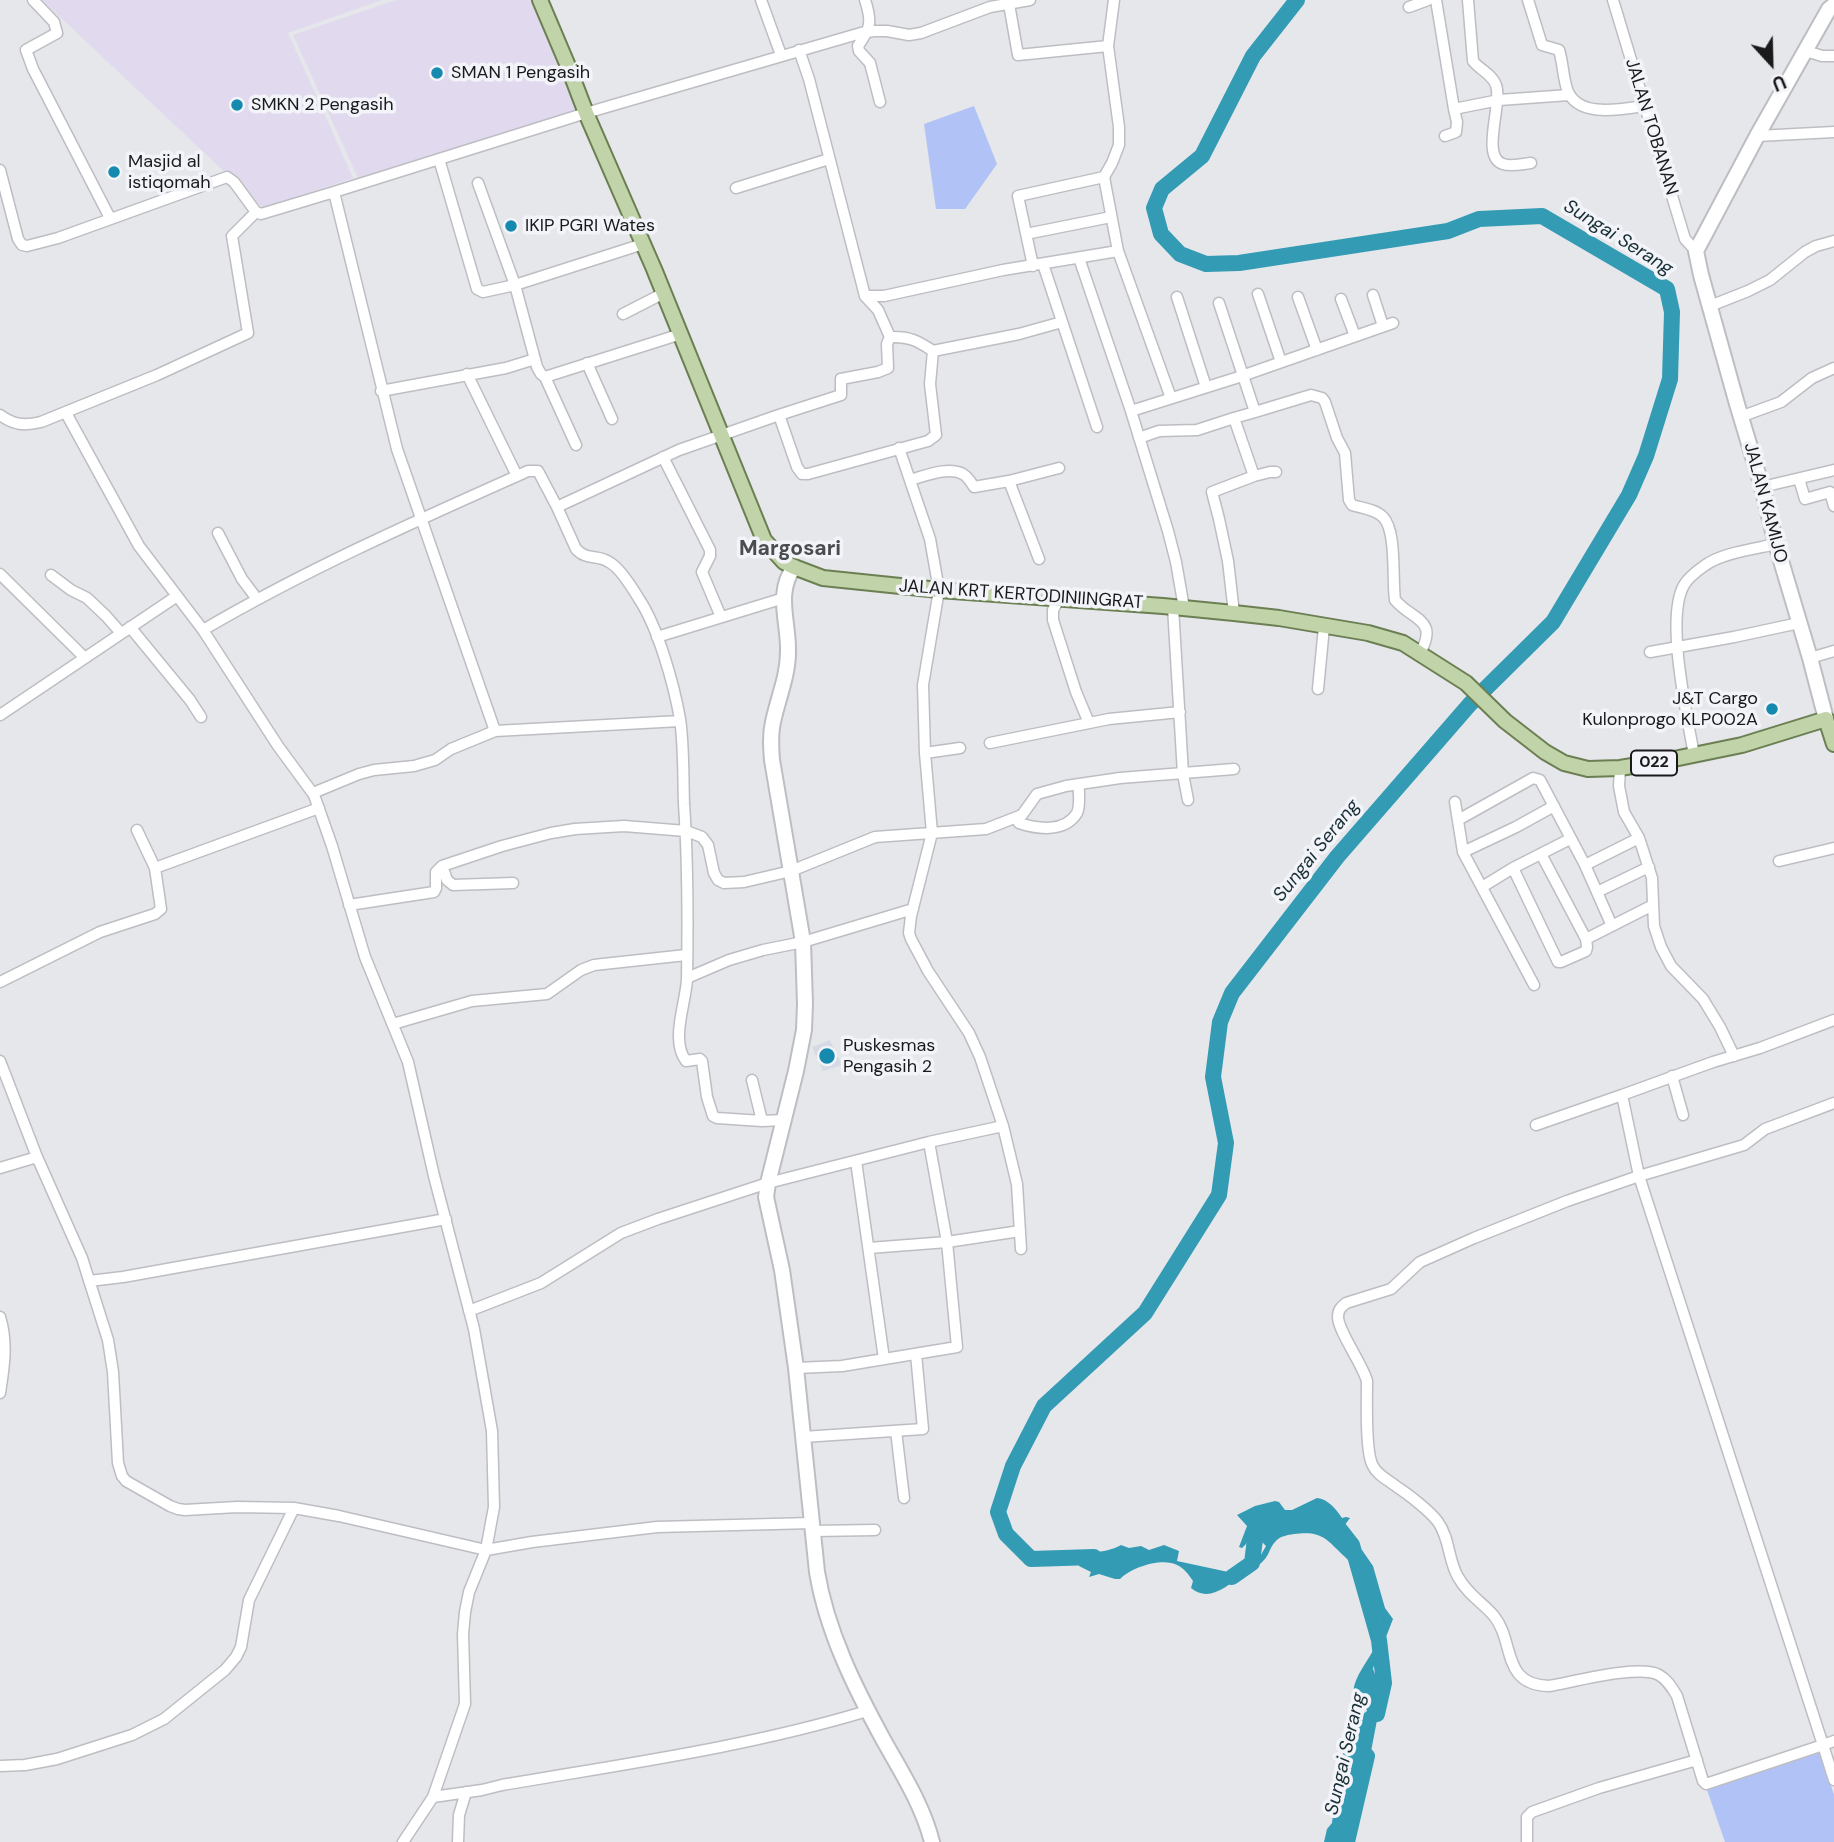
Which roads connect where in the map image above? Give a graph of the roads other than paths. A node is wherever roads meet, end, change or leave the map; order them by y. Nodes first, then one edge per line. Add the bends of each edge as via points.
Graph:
1 (33, 0) edge
2 (540, 0) edge
3 (761, 0) edge
4 (865, 0) edge
5 (1030, 0) edge
6 (1114, 0) edge
7 (1428, 0) edge
8 (1436, 0) edge
9 (1468, 0) edge
10 (1528, 0) edge
11 (1613, 0) edge
12 (989, 4) edge
13 (1009, 4) junction
14 (1832, 5) edge
15 (1409, 7) dead end
16 (868, 32) junction
17 (1108, 46) junction
18 (799, 50) junction
19 (1806, 51) junction
20 (781, 55) junction
21 (1834, 56) edge
22 (1569, 94) junction
23 (1499, 100) junction
24 (880, 102) dead end
25 (1644, 106) junction
26 (1454, 109) junction
27 (586, 113) junction
28 (1834, 132) edge
29 (1445, 136) dead end
30 (1756, 136) junction
31 (439, 159) junction
32 (829, 159) junction
33 (1531, 163) dead end
34 (0, 170) edge
35 (1104, 177) junction
36 (478, 183) dead end
37 (736, 188) dead end
38 (334, 192) junction
39 (256, 212) junction
40 (1111, 217) junction
41 (110, 218) junction
42 (1026, 234) junction
43 (1834, 241) edge
44 (643, 244) junction
45 (1118, 251) junction
46 (1697, 257) junction
47 (1079, 258) junction
48 (1038, 265) junction
49 (515, 285) junction
50 (664, 293) junction
51 (1258, 295) dead end
52 (1373, 295) dead end
53 (865, 296) junction
54 (1177, 297) dead end
55 (1298, 297) dead end
56 (1341, 299) dead end
57 (1219, 303) dead end
58 (1710, 306) junction
59 (623, 314) dead end
60 (1062, 322) junction
61 (681, 334) junction
62 (1355, 336) junction
63 (890, 337) junction
64 (1317, 349) junction
65 (933, 352) junction
66 (535, 359) junction
67 (1281, 362) junction
68 (587, 363) junction
69 (1834, 368) edge
70 (467, 374) junction
71 (1243, 375) junction
72 (545, 377) junction
73 (1206, 387) junction
74 (381, 390) junction
75 (1171, 398) junction
76 (1130, 411) junction
77 (1255, 412) junction
78 (66, 413) junction
79 (0, 415) edge
80 (779, 415) junction
81 (1740, 417) junction
82 (1234, 418) junction
83 (612, 419) dead end
84 (1097, 427) dead end
85 (722, 436) junction
86 (1139, 438) junction
87 (576, 445) dead end
88 (900, 448) junction
89 (663, 457) junction
90 (1059, 468) dead end
91 (1834, 470) edge
92 (1276, 472) dead end
93 (517, 476) junction
94 (1254, 477) junction
95 (1799, 478) junction
96 (910, 480) junction
97 (1009, 481) junction
98 (1762, 487) junction
99 (1834, 506) edge
100 (557, 507) junction
101 (422, 519) junction
102 (218, 533) dead end
103 (1776, 544) junction
104 (1039, 559) dead end
105 (794, 567) junction
106 (0, 574) edge
107 (51, 575) dead end
108 (939, 590) junction
109 (177, 596) junction
110 (784, 598) junction
111 (257, 599) junction
112 (1059, 599) junction
113 (1179, 608) junction
114 (1234, 613) junction
115 (721, 617) junction
116 (1800, 623) junction
117 (130, 627) junction
118 (1324, 627) junction
119 (203, 630) junction
120 (121, 633) junction
121 (657, 637) junction
122 (1677, 648) junction
123 (1834, 651) edge
124 (1650, 652) dead end
125 (1420, 653) junction
126 (84, 657) junction
127 (1810, 658) junction
128 (1318, 689) dead end
129 (1180, 712) junction
130 (0, 715) edge
131 (201, 717) dead end
132 (1826, 719) junction
133 (680, 720) junction
134 (1089, 723) junction
135 (495, 732) junction
136 (990, 743) dead end
137 (1834, 744) edge
138 (960, 748) dead end
139 (925, 753) junction
140 (1693, 755) junction
141 (1620, 768) junction
142 (1234, 769) dead end
143 (1184, 774) junction
144 (1079, 784) junction
145 (313, 793) junction
146 (1188, 800) dead end
147 (1455, 802) dead end
148 (1554, 806) junction
149 (319, 808) junction
150 (1016, 818) junction
151 (1458, 820) junction
152 (137, 830) dead end
153 (686, 831) junction
154 (932, 833) junction
155 (1639, 838) junction
156 (1570, 839) junction
157 (1834, 848) edge
158 (1463, 852) junction
159 (1541, 854) junction
160 (1779, 860) dead end
161 (1585, 865) junction
162 (442, 866) junction
163 (1649, 867) junction
164 (155, 868) junction
165 (1513, 868) junction
166 (791, 871) junction
167 (513, 883) dead end
168 (1482, 887) junction
169 (1597, 892) junction
170 (349, 905) junction
171 (1653, 905) junction
172 (913, 909) junction
173 (1612, 926) junction
174 (1586, 939) junction
175 (803, 942) junction
176 (686, 955) junction
177 (687, 978) junction
178 (0, 982) edge
179 (1534, 985) dead end
180 (1834, 1020) edge
181 (393, 1024) junction
182 (1734, 1056) junction
183 (0, 1061) edge
184 (1672, 1076) junction
185 (752, 1080) dead end
186 (1622, 1095) junction
187 (1834, 1103) edge
188 (1683, 1115) dead end
189 (784, 1120) junction
190 (762, 1121) junction
191 (1536, 1125) dead end
192 (1003, 1126) junction
193 (929, 1142) junction
194 (37, 1157) junction
195 (856, 1161) junction
196 (0, 1168) edge
197 (1639, 1176) junction
198 (768, 1183) junction
199 (446, 1219) junction
200 (1020, 1231) junction
201 (947, 1242) junction
202 (869, 1248) junction
203 (1021, 1249) dead end
204 (89, 1281) junction
205 (469, 1311) junction
206 (0, 1317) edge
207 (916, 1354) junction
208 (884, 1359) junction
209 (796, 1368) junction
210 (0, 1392) edge
211 (896, 1431) junction
212 (803, 1437) junction
213 (904, 1498) dead end
214 (294, 1508) junction
215 (813, 1527) junction
216 (874, 1530) dead end
217 (486, 1550) junction
218 (867, 1711) junction
219 (1834, 1741) edge
220 (1823, 1745) junction
221 (1697, 1760) junction
222 (0, 1766) edge
223 (1834, 1780) edge
224 (466, 1792) junction
225 (433, 1797) junction
226 (403, 1842) edge
227 (458, 1842) edge
228 (932, 1842) edge
229 (1527, 1842) edge

1 - 41 street via 54,22 57,33 26,50
2 - 27 main road, JALAN KRT KERTODINIINGRAT / 022
3 - 20 street
4 - 16 street
5 - 13 street
6 - 17 street
7 - 15 street
8 - 26 street
9 - 23 street via 1473,61 1493,79
10 - 22 street via 1542,45 1559,50
11 - 25 street, JALAN TOBANAN
12 - 13 street
12 - 16 street via 922,33
13 - 17 street via 1018,55
14 - 19 street
16 - 18 street
16 - 24 street via 858,46 870,63
17 - 35 street via 1119,136 1116,155
18 - 20 street
18 - 32 street
19 - 21 street
19 - 30 street
20 - 27 street
22 - 23 street
22 - 25 street via 1596,110
23 - 26 street
23 - 33 street via 1492,139 1496,159 1505,165
25 - 46 street, JALAN TOBANAN via 1685,239
26 - 29 street via 1456,132
27 - 31 street
27 - 44 main road, JALAN KRT KERTODINIINGRAT / 022
28 - 30 street
30 - 46 street
31 - 38 street
31 - 49 street via 477,289 482,292
32 - 37 street
32 - 53 street
34 - 41 street via 18,239 25,246
35 - 40 street
35 - 42 street via 1018,196
36 - 49 street
38 - 39 street
38 - 74 street
39 - 41 street via 227,177
39 - 78 street via 232,236 248,333
40 - 42 street
40 - 45 street
42 - 48 street
43 - 58 street via 1805,252 1770,280
44 - 49 street
44 - 50 main road, JALAN KRT KERTODINIINGRAT / 022
45 - 47 street
45 - 75 street
46 - 58 street, JALAN KAMIJO
47 - 48 street
47 - 76 street
48 - 53 street
48 - 60 street
49 - 66 street
50 - 59 street
50 - 61 main road, JALAN KRT KERTODINIINGRAT / 022
51 - 67 street
52 - 62 street via 1388,325
53 - 63 street via 878,310
54 - 73 street
55 - 64 street
56 - 62 street
57 - 71 street
58 - 81 street, JALAN KAMIJO
60 - 65 street
60 - 84 street
61 - 68 street
61 - 85 main road, JALAN KRT KERTODINIINGRAT / 022
62 - 64 street
63 - 65 street via 918,341
63 - 80 street via 888,368 841,379 841,395
64 - 67 street
65 - 88 street via 930,384 936,435
66 - 70 street
66 - 72 street
67 - 71 street
68 - 72 street
68 - 83 street
69 - 81 street via 1781,402
70 - 74 street
70 - 93 street
71 - 73 street
71 - 77 street
72 - 87 street
73 - 75 street
74 - 101 street
75 - 76 street
76 - 86 street
77 - 82 street
77 - 125 street via 1311,396 1325,402 1346,457 1349,500 1387,523 1395,600 1419,620 1428,635
78 - 79 street via 23,425
78 - 109 street via 139,546
80 - 85 street
80 - 88 street via 802,474
81 - 98 street, JALAN KAMIJO
82 - 86 street via 1197,430 1159,431
82 - 94 street
85 - 89 street
85 - 105 main road, JALAN KRT KERTODINIINGRAT / 022 via 764,540
86 - 113 street via 1176,562
88 - 96 street
89 - 100 street
89 - 115 street via 710,550 702,572
90 - 97 street
91 - 95 street
92 - 94 street
93 - 100 street via 538,471
93 - 101 street
94 - 114 street via 1212,492
95 - 98 street
95 - 99 street via 1805,499 1830,492
96 - 97 street via 946,471 961,473 974,487
96 - 108 street via 930,539
97 - 104 street
98 - 103 street, JALAN KAMIJO
100 - 121 street via 576,549 615,567 640,600
101 - 111 street
101 - 135 street
102 - 111 street
103 - 116 street, JALAN KAMIJO
103 - 122 street via 1706,564 1686,582 1677,605
105 - 108 main road, JALAN KRT KERTODINIINGRAT / 022 via 823,578
105 - 110 street via 785,583
106 - 126 street
107 - 120 street via 87,598
108 - 112 main road, JALAN KRT KERTODINIINGRAT / 022
108 - 139 street via 923,685
109 - 117 street
109 - 119 street
110 - 115 street
110 - 166 street via 786,676 770,740
111 - 119 street
112 - 113 main road, JALAN KRT KERTODINIINGRAT / 022
112 - 134 street via 1053,620
113 - 114 main road, JALAN KRT KERTODINIINGRAT / 022
113 - 129 street
114 - 118 main road, JALAN KRT KERTODINIINGRAT / 022
115 - 121 street
116 - 122 street
116 - 127 street, JALAN KAMIJO
117 - 120 street
117 - 131 street
118 - 125 main road, JALAN KRT KERTODINIINGRAT / 022 via 1368,633 1404,643
118 - 128 street
119 - 145 street
120 - 126 street
121 - 133 street
122 - 124 street
122 - 140 street
123 - 127 street
125 - 141 main road, JALAN KRT KERTODINIINGRAT / 022 via 1466,683 1564,763 1588,769
126 - 130 street
127 - 132 street, JALAN KAMIJO
129 - 134 street
129 - 143 street
132 - 137 main road, JALAN KAMIJO
132 - 140 main road, JALAN KRT KERTODINIINGRAT / 022
133 - 135 street
133 - 153 street
134 - 136 street
135 - 145 street via 435,760 359,774
138 - 139 street
139 - 154 street
140 - 141 main road, JALAN KRT KERTODINIINGRAT / 022
141 - 155 street via 1620,800
142 - 143 street
143 - 144 street
143 - 146 street
144 - 150 street via 1037,794
144 - 150 street via 1076,813 1066,824 1039,828
145 - 149 street
147 - 151 street
148 - 151 street via 1540,780 1533,778
148 - 156 street
148 - 158 street
149 - 164 street
149 - 170 street
150 - 154 street via 986,829
151 - 158 street
152 - 164 street
153 - 162 street via 624,826 575,829
153 - 166 street via 702,837 708,845 714,873 724,883
153 - 176 street
154 - 166 street via 875,837
154 - 172 street
155 - 161 street
155 - 163 street
156 - 159 street
156 - 161 street
157 - 160 street
158 - 168 street
159 - 165 street
159 - 174 street
161 - 169 street
162 - 167 street via 453,885
162 - 170 street via 436,872 433,892
163 - 169 street
163 - 171 street
164 - 178 street via 161,904 155,914 100,932
165 - 168 street
165 - 174 street via 1558,962 1586,951
166 - 175 street
168 - 179 street
169 - 173 street
170 - 181 street
171 - 173 street
171 - 182 street via 1656,935 1665,955 1703,999
172 - 175 street
172 - 192 street via 911,939 980,1057
173 - 174 street
175 - 177 street via 763,950
175 - 189 street via 804,1030
176 - 177 street
176 - 181 street via 594,965 547,995 480,1000
177 - 190 street via 679,1047 686,1061 702,1061 712,1115
180 - 182 street
181 - 199 street via 408,1062
182 - 184 street
183 - 194 street
184 - 186 street
184 - 188 street
185 - 190 street
186 - 191 street
186 - 197 street
187 - 197 street via 1765,1129 1744,1145
189 - 190 street
189 - 198 street
192 - 193 street
192 - 200 street via 1017,1184
193 - 195 street
193 - 201 street
194 - 196 street
194 - 204 street
195 - 198 street
195 - 202 street
197 - 220 street
197 - 221 street via 1420,1262 1391,1289 1346,1303 1338,1319 1367,1381 1368,1450 1373,1468 1437,1520 1457,1576 1495,1617 1522,1678 1549,1686 1622,1673 1658,1674 1677,1696
198 - 205 street via 621,1233 541,1283
198 - 209 street via 766,1197
199 - 204 street
199 - 205 street
200 - 201 street
200 - 203 street
201 - 202 street
201 - 207 street via 957,1347
202 - 208 street
204 - 214 street via 108,1340 118,1463 126,1481 178,1509
205 - 217 street via 492,1431 494,1507
206 - 210 street via 5,1352
207 - 208 street
207 - 211 street via 923,1429
208 - 209 street
209 - 212 street
211 - 212 street
211 - 213 street
212 - 215 street
214 - 217 street
214 - 222 street via 249,1600 241,1647 225,1670 164,1719 132,1735 57,1759
215 - 216 street
215 - 217 street via 657,1527
215 - 218 street via 821,1596 830,1627
217 - 225 street via 465,1612 465,1704
218 - 224 street via 701,1751
218 - 228 street via 920,1807
219 - 220 street
220 - 221 street via 1706,1784
220 - 223 street
221 - 229 street via 1532,1812 1527,1817
224 - 225 street
224 - 227 street
225 - 226 street

